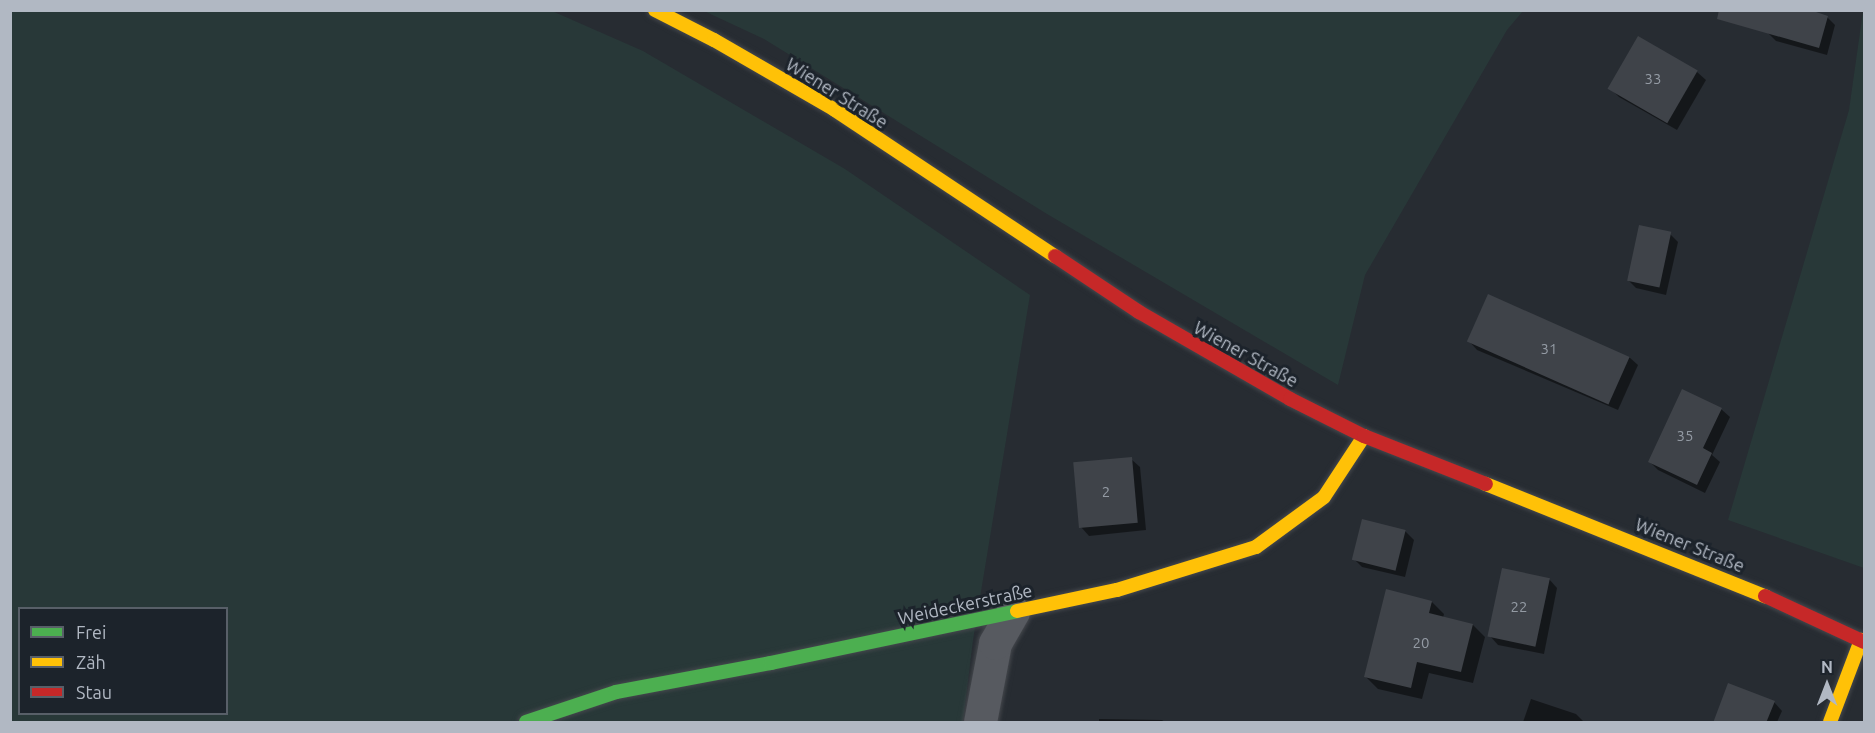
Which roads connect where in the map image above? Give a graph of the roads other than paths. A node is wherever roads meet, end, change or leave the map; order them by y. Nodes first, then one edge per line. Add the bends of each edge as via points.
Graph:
1 (655, 10) edge
2 (1364, 436) junction
3 (1013, 612) junction
4 (1863, 641) edge
5 (526, 723) edge
6 (980, 723) edge
7 (1830, 723) edge

1 - 2 main road, Wiener Straße via 835,110 1169,331
2 - 3 main road, Weideckerstraße via 1324,497 1256,547 1117,590
2 - 4 main road, Wiener Straße via 1738,584
3 - 5 main road, Weideckerstraße via 616,692
3 - 6 street via 995,643
4 - 7 main road

